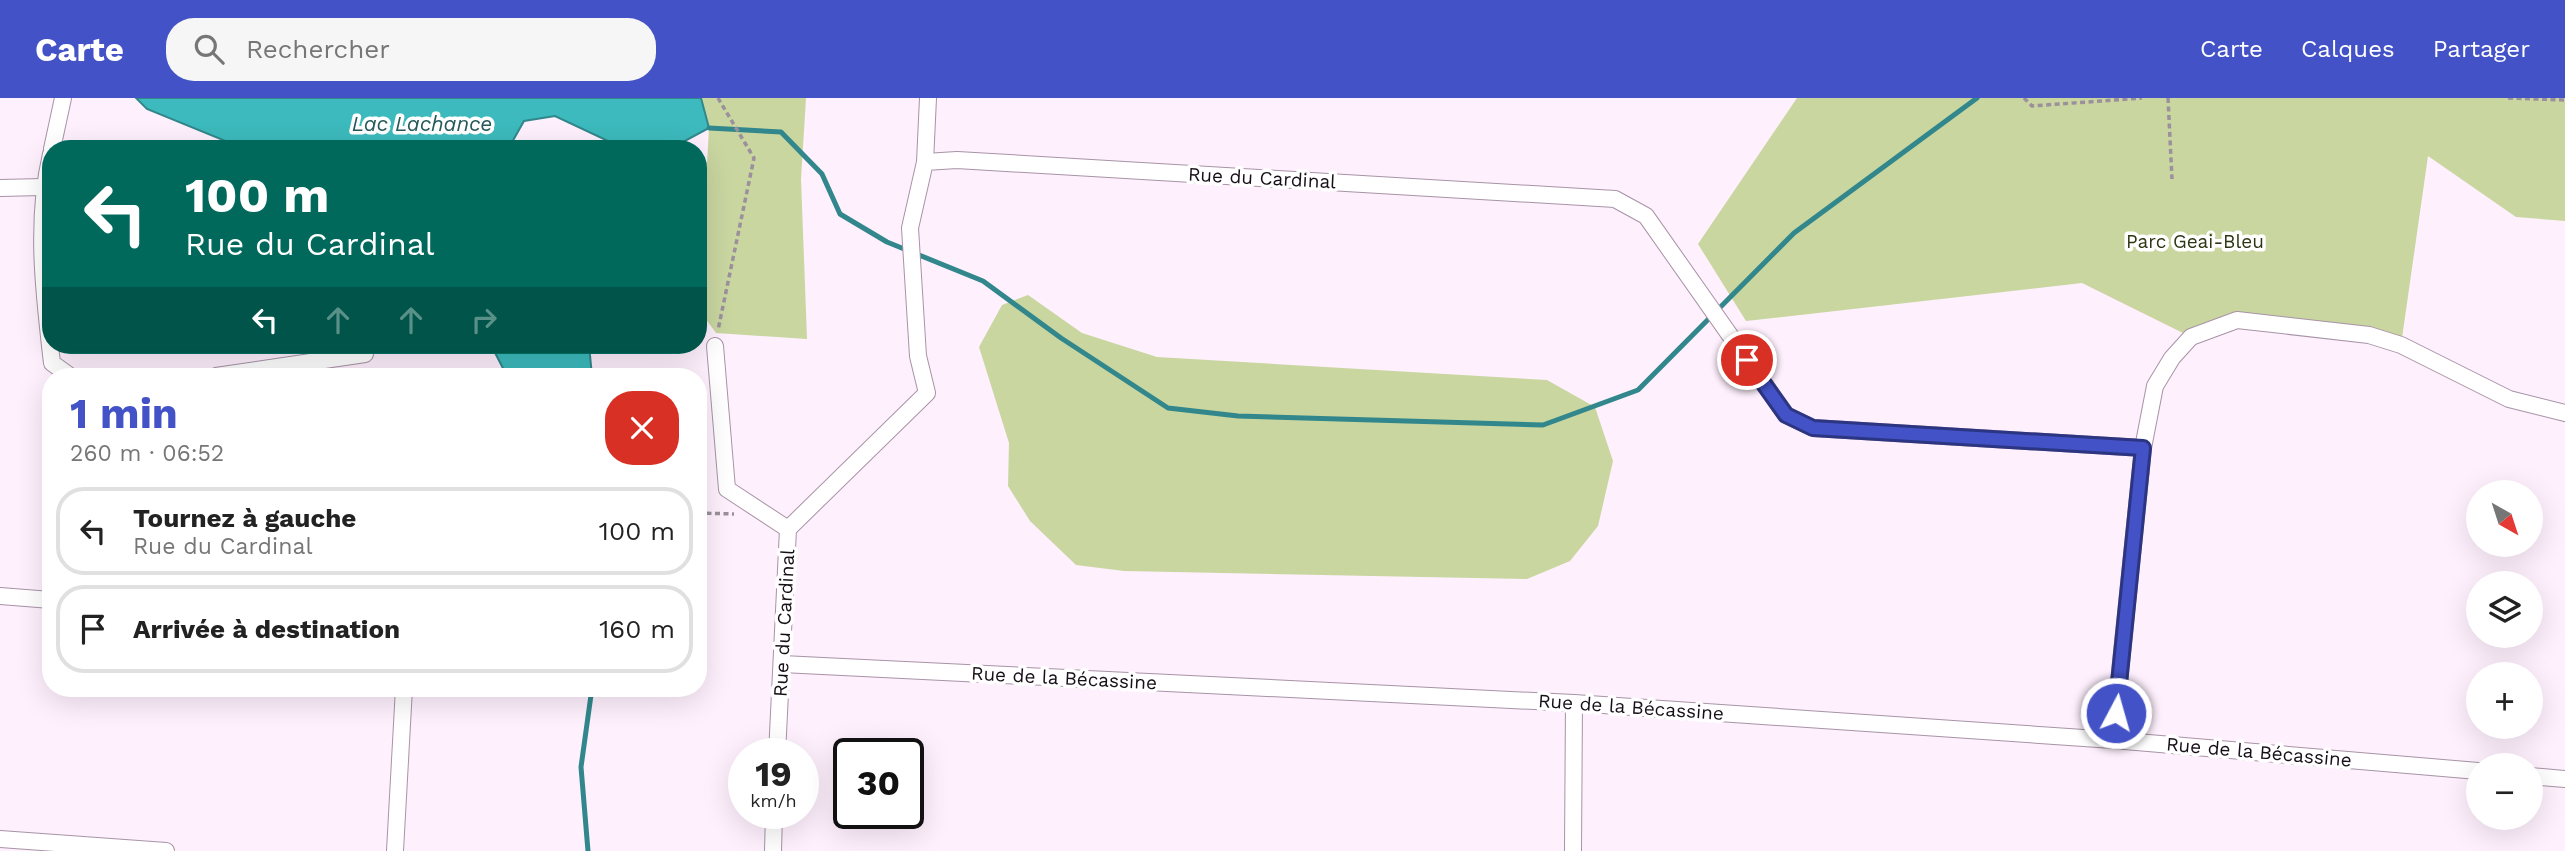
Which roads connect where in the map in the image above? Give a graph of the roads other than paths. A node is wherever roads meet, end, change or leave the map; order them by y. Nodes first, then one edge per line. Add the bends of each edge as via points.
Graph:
1 (63, 98) edge
2 (928, 98) edge
3 (54, 140) edge
4 (925, 162) junction
5 (42, 187) edge
6 (0, 188) edge
7 (715, 346) road end
8 (51, 354) edge
9 (365, 354) dead end
10 (59, 368) edge
11 (270, 368) edge
12 (2565, 413) edge
13 (2143, 448) junction
14 (788, 529) junction
15 (0, 596) edge
16 (42, 599) edge
17 (782, 664) junction
18 (404, 697) edge
19 (1574, 703) junction
20 (778, 738) edge
21 (2113, 740) junction
22 (2466, 770) edge
23 (2543, 777) edge
24 (2565, 779) edge
25 (774, 829) edge
26 (0, 839) edge
27 (166, 851) edge
28 (396, 851) edge
29 (773, 851) edge
30 (1573, 851) edge

1 - 3 street
2 - 4 street
4 - 13 street, Rue du Cardinal via 1615,199 1646,216 1786,415 1813,428
4 - 14 street, Rue du Cardinal via 911,228 918,356 927,393
5 - 6 street
7 - 14 street via 727,489
8 - 10 street via 52,363
9 - 11 street
12 - 13 street via 2509,399 2412,349 2369,335 2236,320 2191,337 2172,358 2155,386
13 - 21 street
14 - 17 street, Rue du Cardinal
15 - 16 street
17 - 19 street, Rue de la Bécassine
17 - 20 street, Rue du Cardinal
18 - 28 street
19 - 21 street, Rue de la Bécassine
19 - 30 street
21 - 22 street, Rue de la Bécassine
23 - 24 street
25 - 29 street
26 - 27 street

